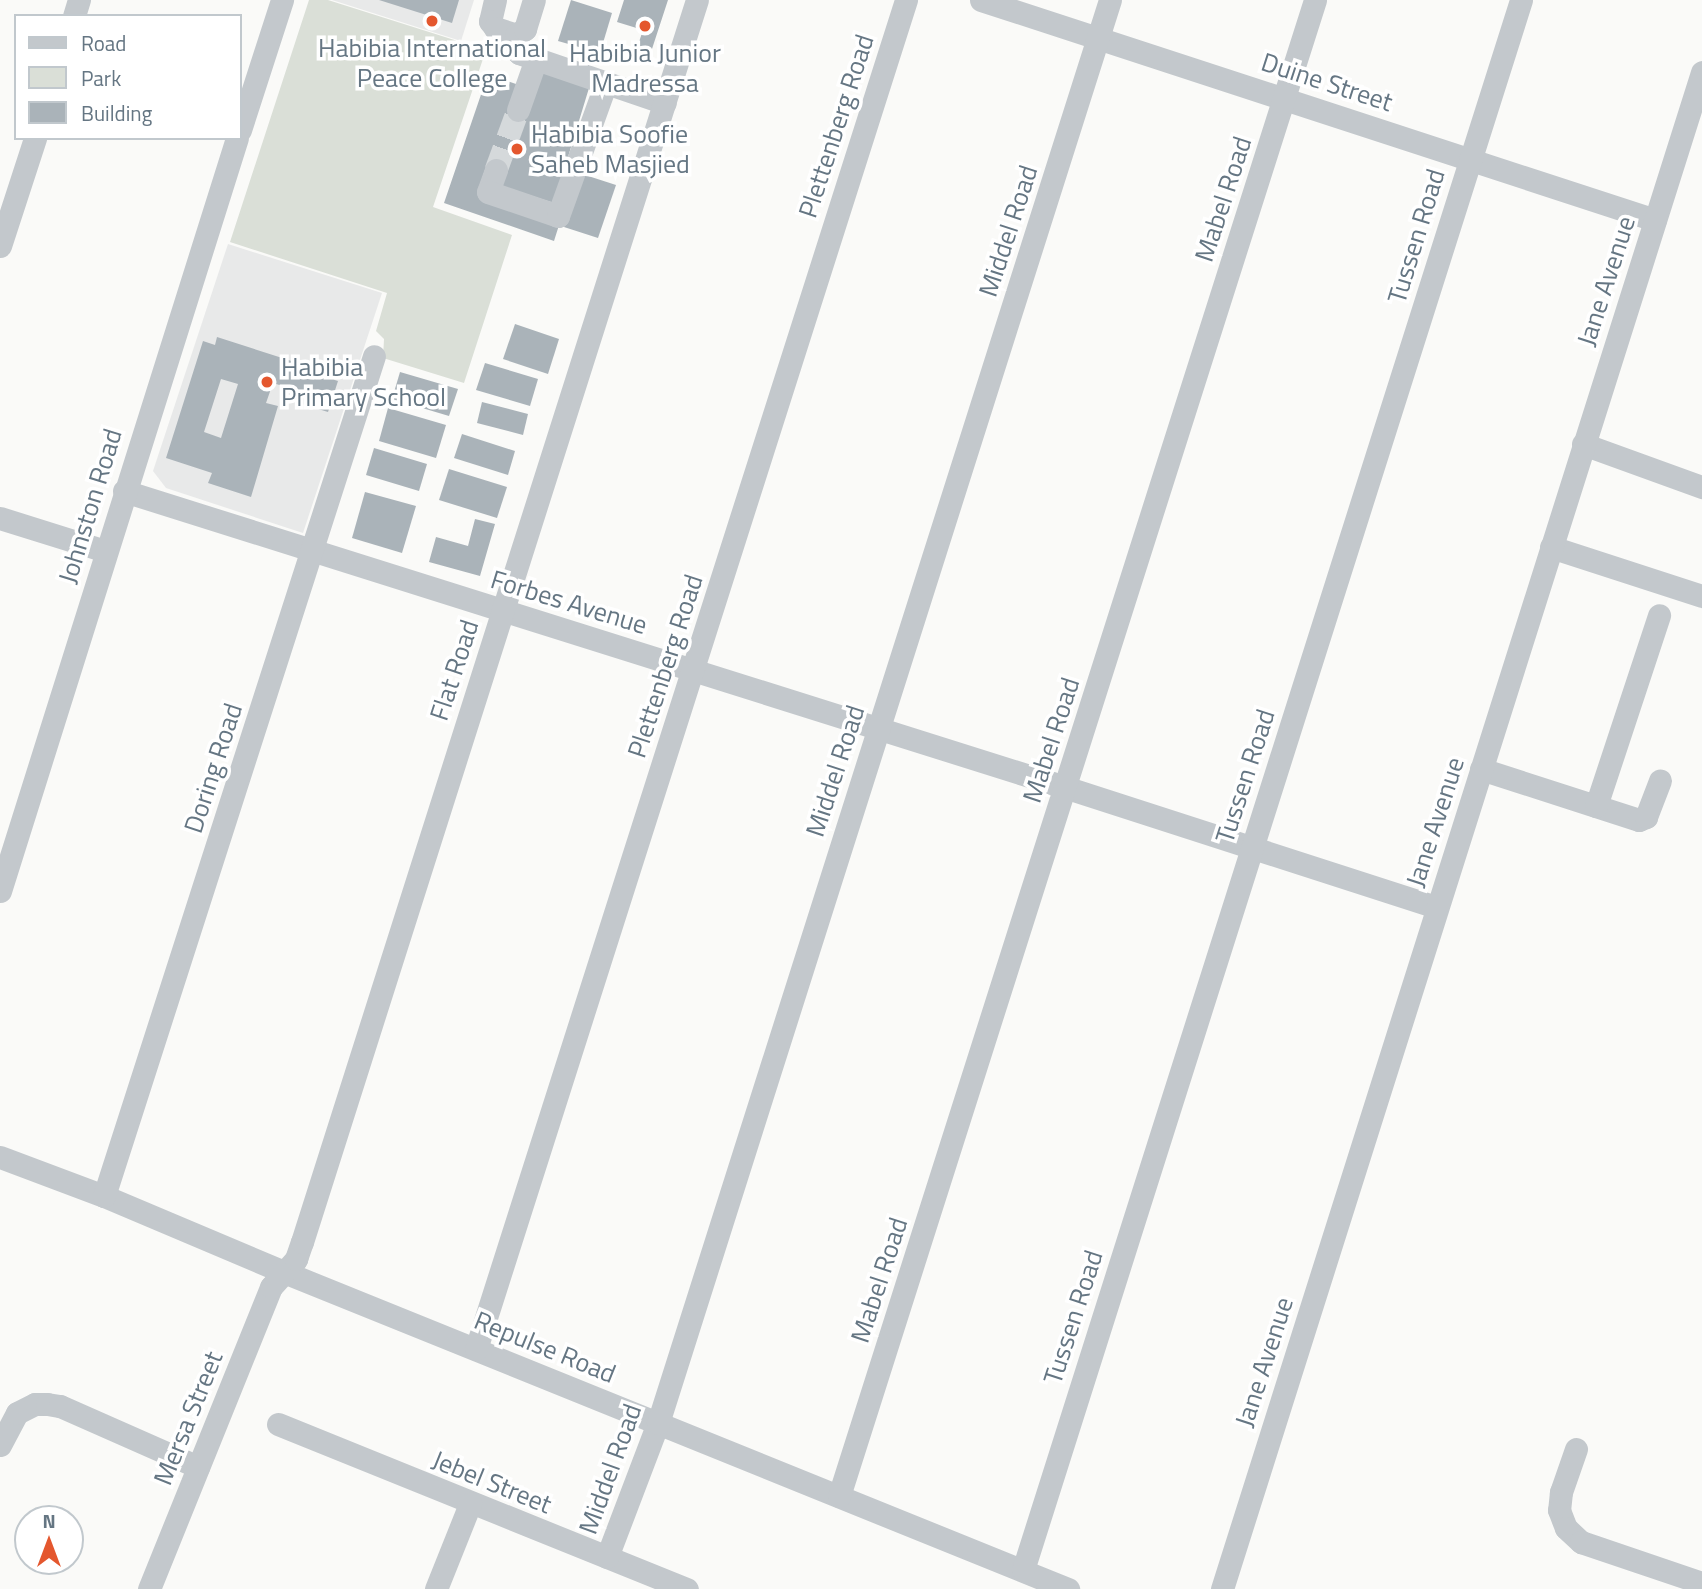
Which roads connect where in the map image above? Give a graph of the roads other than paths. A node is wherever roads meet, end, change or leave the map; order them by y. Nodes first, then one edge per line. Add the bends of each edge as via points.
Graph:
1 (282, 0) edge
2 (495, 0) edge
3 (534, 0) edge
4 (697, 0) edge
5 (906, 0) edge
6 (981, 0) edge
7 (1110, 0) edge
8 (1315, 0) edge
9 (1521, 0) edge
10 (516, 35) junction
11 (1098, 39) junction
12 (536, 59) junction
13 (1702, 72) edge
14 (606, 83) junction
15 (1285, 98) junction
16 (665, 103) junction
17 (518, 110) tunnel mouth
18 (242, 124) edge
19 (34, 140) edge
20 (236, 140) edge
21 (1470, 158) junction
22 (496, 170) tunnel mouth
23 (1655, 220) junction
24 (0, 246) edge
25 (374, 356) dead end
26 (1583, 444) junction
27 (1702, 488) edge
28 (124, 491) junction
29 (0, 518) edge
30 (1551, 547) junction
31 (105, 551) junction
32 (312, 551) junction
33 (1702, 596) edge
34 (503, 610) junction
35 (1659, 615) dead end
36 (693, 670) junction
37 (878, 729) junction
38 (1481, 769) junction
39 (1660, 781) dead end
40 (1065, 787) junction
41 (1596, 806) junction
42 (1251, 849) junction
43 (0, 891) edge
44 (1437, 907) junction
45 (0, 1157) edge
46 (104, 1196) junction
47 (284, 1272) junction
48 (476, 1349) junction
49 (659, 1423) junction
50 (278, 1424) dead end
51 (0, 1445) edge
52 (1576, 1449) dead end
53 (198, 1467) junction
54 (839, 1496) junction
55 (470, 1504) junction
56 (607, 1557) junction
57 (1023, 1570) junction
58 (1702, 1583) edge
59 (149, 1589) edge
60 (436, 1589) edge
61 (687, 1589) edge
62 (1067, 1589) edge
63 (1222, 1589) edge

1 - 18 street
2 - 10 street via 490,21 495,28
3 - 10 street via 525,29
4 - 16 street, Flat Road
5 - 36 street, Plettenberg Road
6 - 11 street, Duine Street
7 - 11 street, Middel Road
8 - 15 street, Mabel Road
9 - 21 street, Tussen Road
10 - 12 street via 519,53
11 - 15 street, Duine Street
11 - 37 street, Middel Road
12 - 14 street
12 - 17 street
13 - 23 street, Jane Avenue
14 - 16 street
14 - 22 street via 558,216 488,192
15 - 21 street, Duine Street
15 - 40 street, Mabel Road
16 - 34 street, Flat Road
19 - 24 street
20 - 28 street, Johnston Road
21 - 23 street, Duine Street
21 - 42 street, Tussen Road
23 - 26 street, Jane Avenue
25 - 32 street, Doring Road
26 - 27 street
26 - 30 street, Jane Avenue
28 - 31 street, Johnston Road
28 - 32 street, Forbes Avenue
29 - 31 street
30 - 33 street
30 - 38 street, Jane Avenue
31 - 43 street, Johnston Road
32 - 34 street, Forbes Avenue
32 - 46 street, Doring Road
34 - 36 street, Forbes Avenue
34 - 47 street, Flat Road via 302,1242 296,1259
35 - 41 street
36 - 37 street, Forbes Avenue
36 - 48 street, Plettenberg Road
37 - 40 street, Forbes Avenue
37 - 49 street, Middel Road
38 - 41 street
38 - 44 street, Jane Avenue
39 - 41 street via 1643,820
40 - 42 street, Forbes Avenue
40 - 54 street, Mabel Road
42 - 44 street, Forbes Avenue
42 - 57 street, Tussen Road
44 - 63 street, Jane Avenue
45 - 46 street, Repulse Road
46 - 47 street, Repulse Road
47 - 48 street, Repulse Road
47 - 53 street, Mersa Street via 271,1287
48 - 49 street, Repulse Road
49 - 54 street, Repulse Road
49 - 56 street, Middel Road
50 - 55 street, Jebel Street
51 - 53 street via 17,1413 47,1404
52 - 58 street via 1561,1492 1559,1510 1566,1528 1581,1542
53 - 59 street, Mersa Street
54 - 57 street, Repulse Road
55 - 56 street, Jebel Street
55 - 60 street
56 - 61 street, Jebel Street
57 - 62 street, Repulse Road

